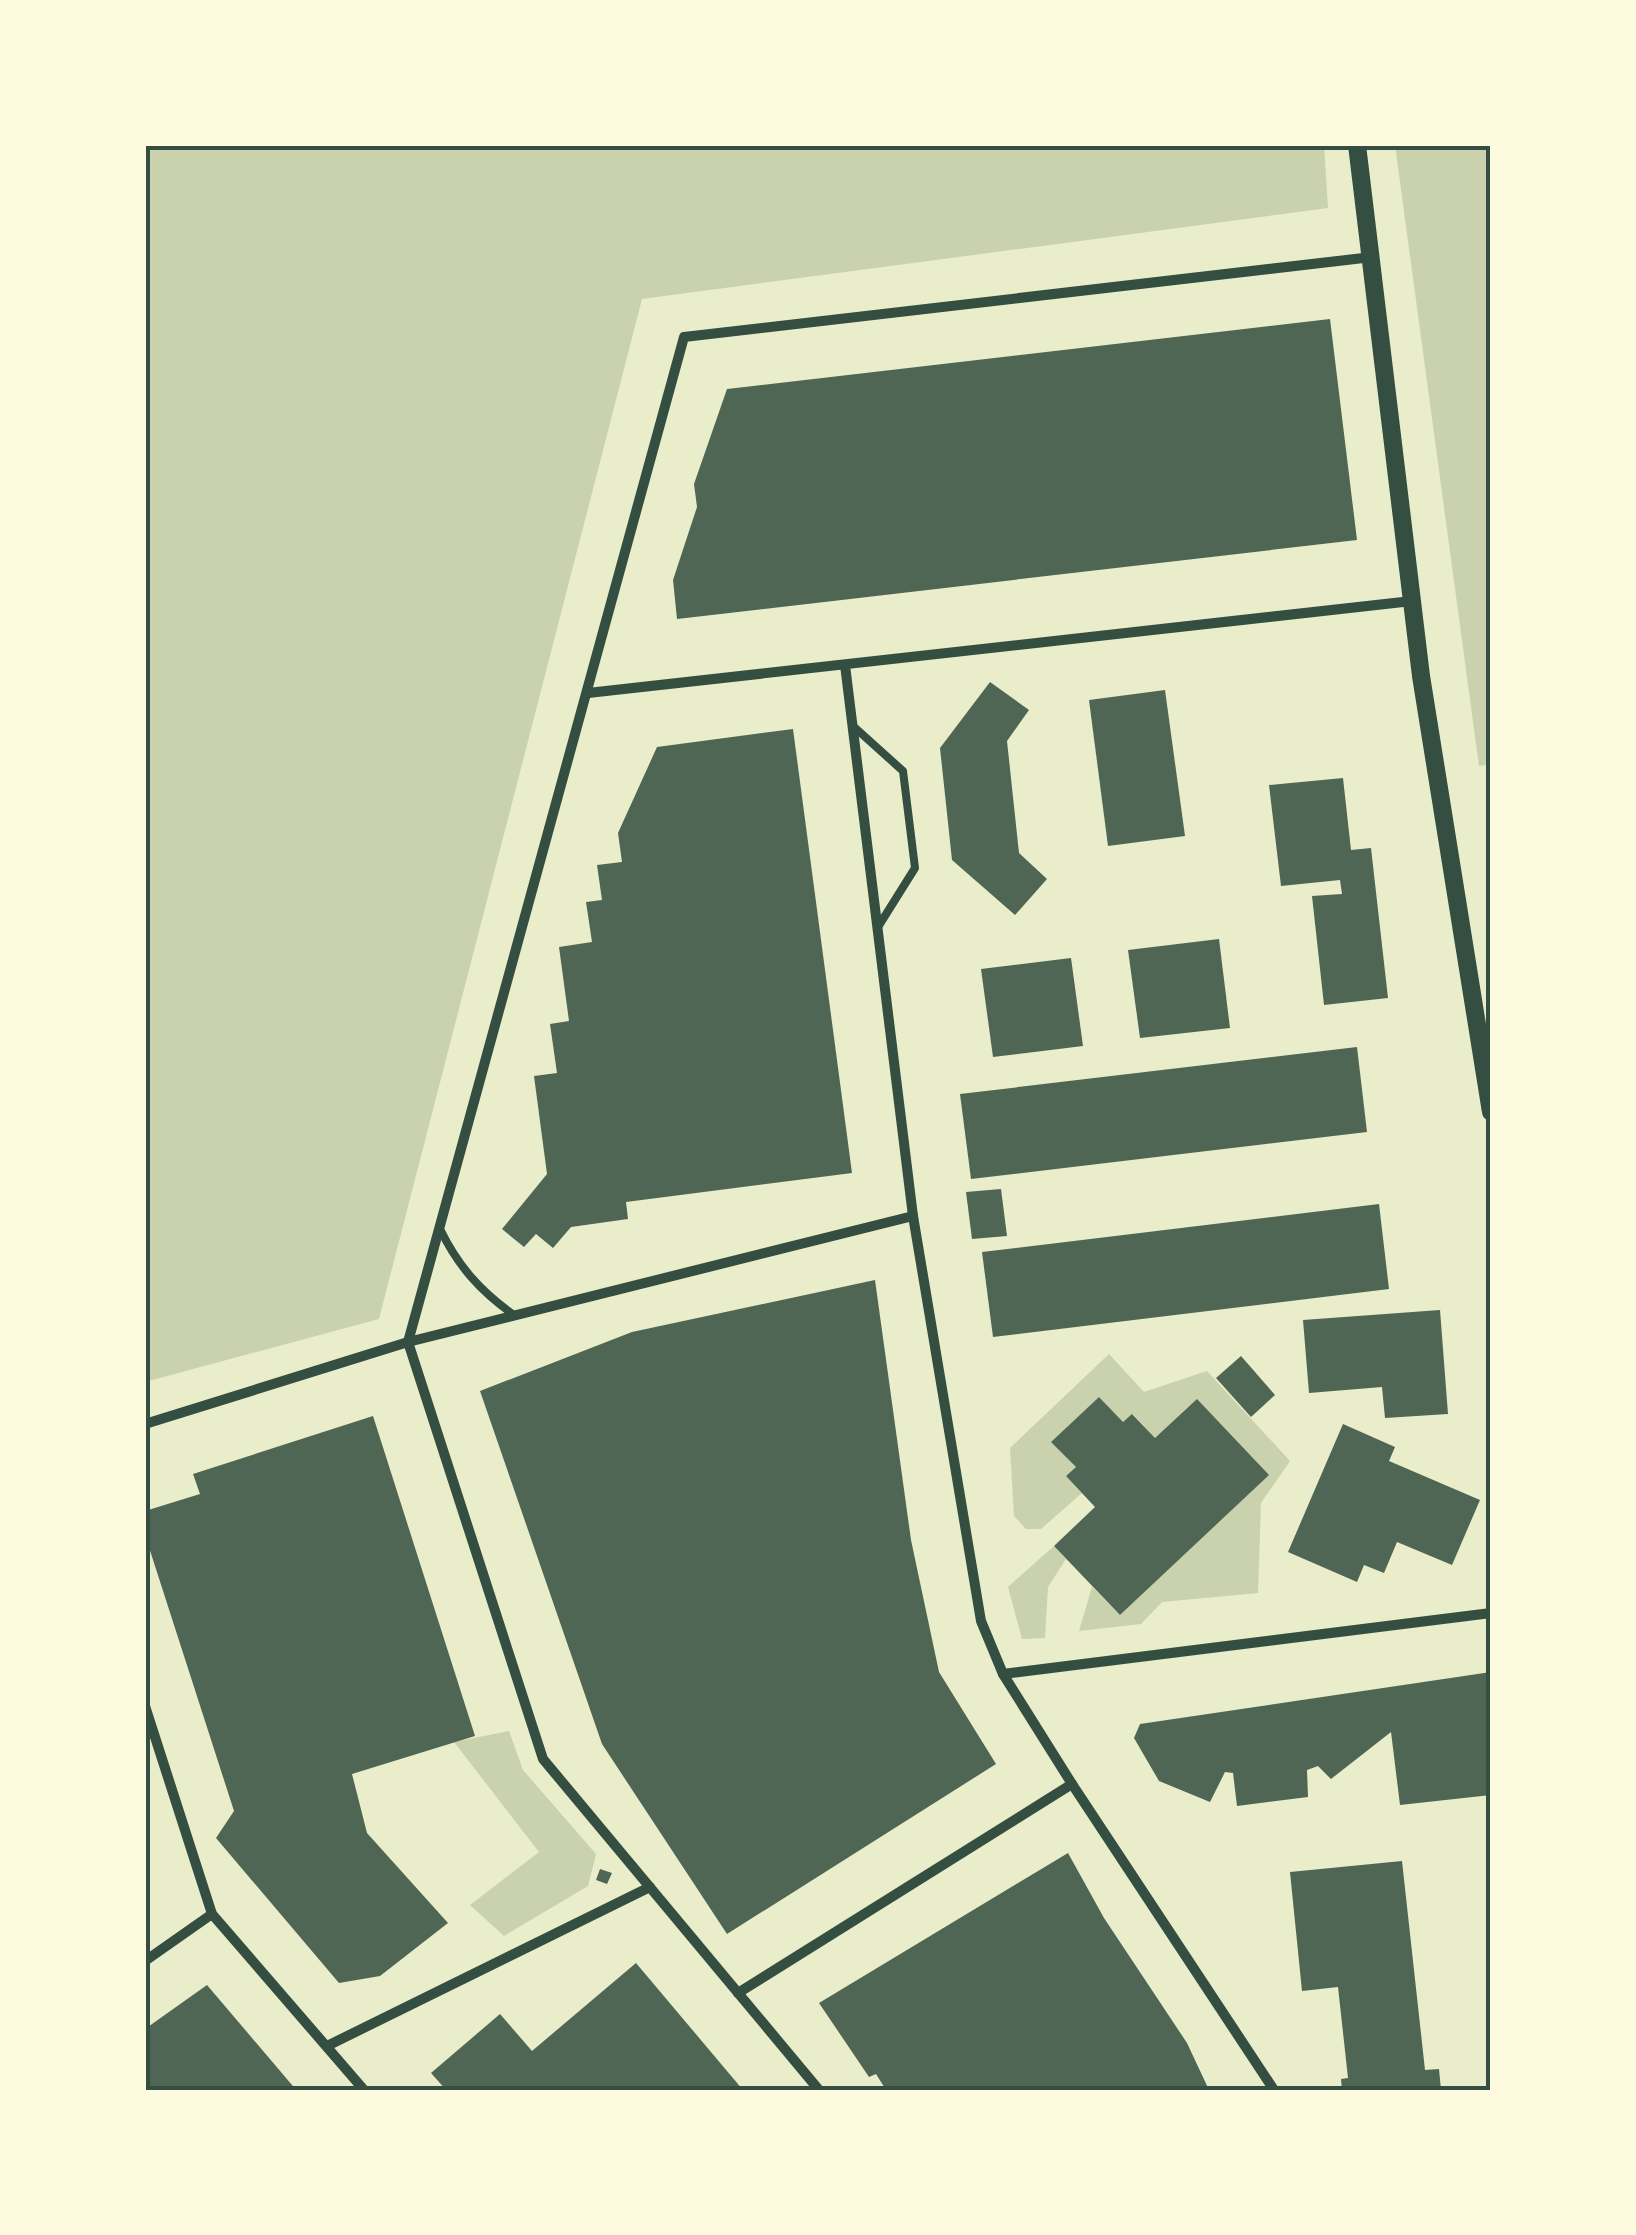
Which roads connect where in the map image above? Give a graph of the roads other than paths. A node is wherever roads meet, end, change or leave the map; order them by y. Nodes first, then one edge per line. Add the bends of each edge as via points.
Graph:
1 (1357, 145) edge
2 (1372, 257) junction
3 (1412, 601) junction
4 (845, 665) junction
5 (588, 693) junction
6 (853, 726) junction
7 (878, 926) junction
8 (1491, 1112) edge
9 (912, 1216) junction
10 (440, 1229) junction
11 (514, 1316) junction
12 (408, 1342) junction
13 (145, 1424) edge
14 (1491, 1613) edge
15 (1003, 1674) junction
16 (145, 1706) edge
17 (1072, 1784) junction
18 (650, 1886) junction
19 (212, 1914) junction
20 (145, 1962) edge
21 (738, 1993) junction
22 (327, 2046) junction
23 (364, 2090) edge
24 (818, 2090) edge
25 (1274, 2090) edge

1 - 2 street
2 - 3 street
2 - 5 street via 684,338
3 - 4 street
3 - 8 street
4 - 5 street
4 - 6 street
5 - 10 street
6 - 7 street
6 - 7 lane via 903,770 915,868
7 - 9 street
9 - 11 street
9 - 15 street via 980,1621
10 - 11 lane via 456,1261
10 - 12 street
11 - 12 street
12 - 13 street
12 - 18 street via 543,1758
14 - 15 street
15 - 17 street
16 - 19 street
17 - 21 street
17 - 25 street
18 - 21 street
18 - 22 street
19 - 20 street
19 - 22 street
21 - 24 street
22 - 23 street

